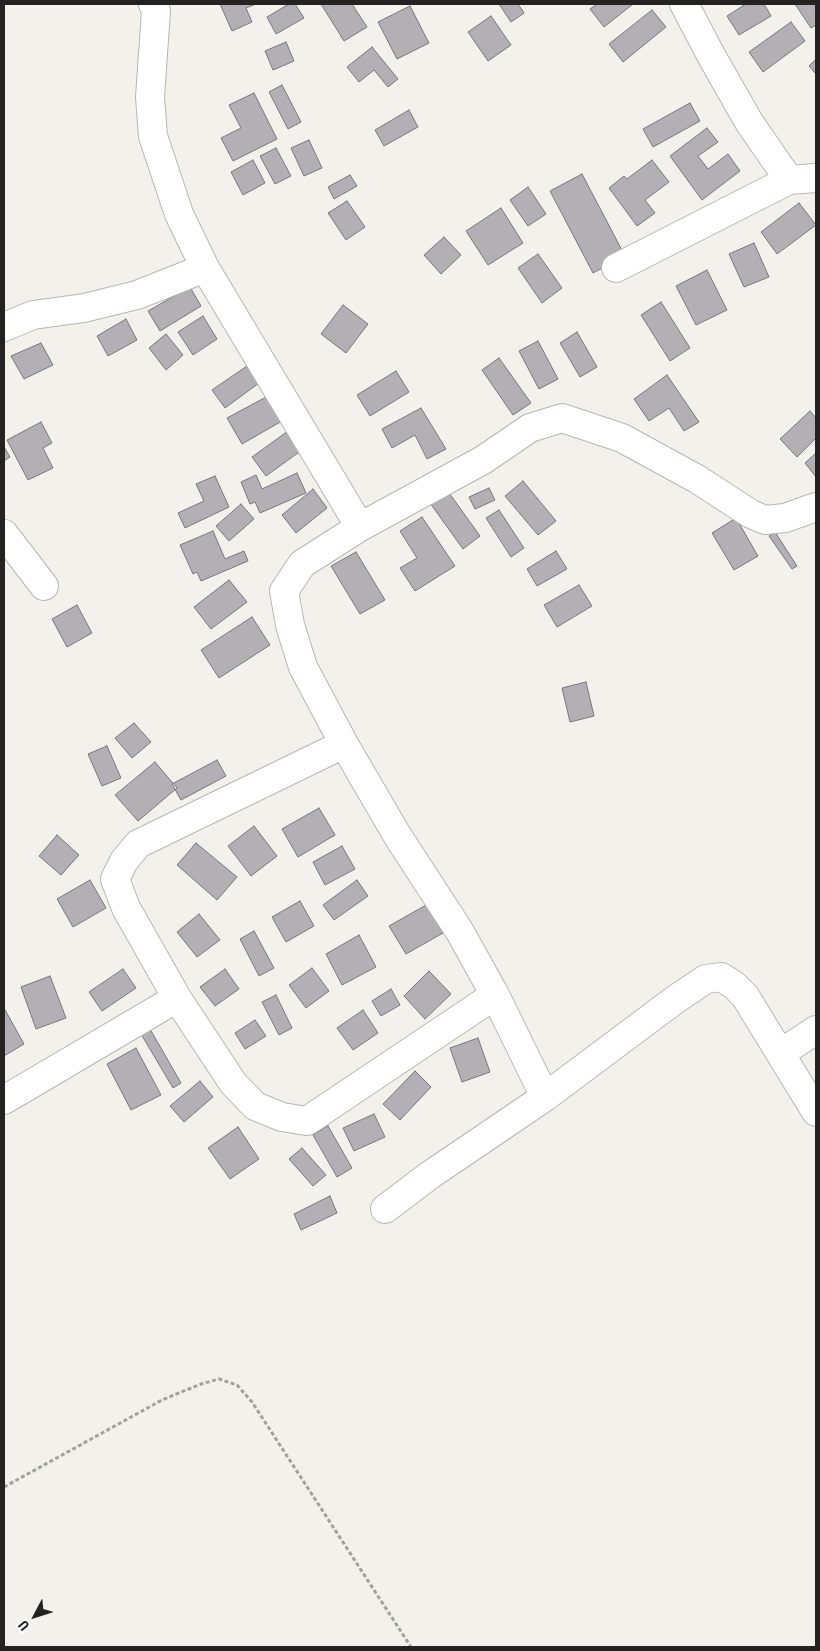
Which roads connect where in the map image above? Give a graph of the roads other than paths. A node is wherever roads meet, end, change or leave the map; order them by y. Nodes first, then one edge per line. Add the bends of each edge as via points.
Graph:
1 (684, 4) edge
2 (159, 6) edge
3 (816, 178) edge
4 (789, 180) junction
5 (205, 268) junction
6 (616, 268) dead end
7 (4, 327) edge
8 (816, 507) edge
9 (360, 527) junction
10 (4, 534) edge
11 (44, 586) dead end
12 (344, 744) junction
13 (495, 995) junction
14 (177, 998) junction
15 (816, 1030) edge
16 (780, 1054) junction
17 (544, 1097) junction
18 (4, 1100) edge
19 (816, 1112) edge
20 (385, 1209) dead end

1 - 4 street via 749,122
2 - 5 street via 150,97 154,136 179,214
3 - 4 street
4 - 6 street
5 - 7 street via 137,295 33,316
5 - 9 street
8 - 9 street via 785,518 765,520 622,438 562,418 530,428 483,460
9 - 12 street via 302,564 284,591 303,667
10 - 11 street
12 - 13 street
12 - 14 street via 138,844 124,861 115,879 126,908
13 - 14 street via 307,1121 282,1117 255,1106 233,1083
13 - 17 street
14 - 18 street
15 - 16 street
16 - 17 street via 745,996 721,977 706,979
16 - 19 street
17 - 20 street

